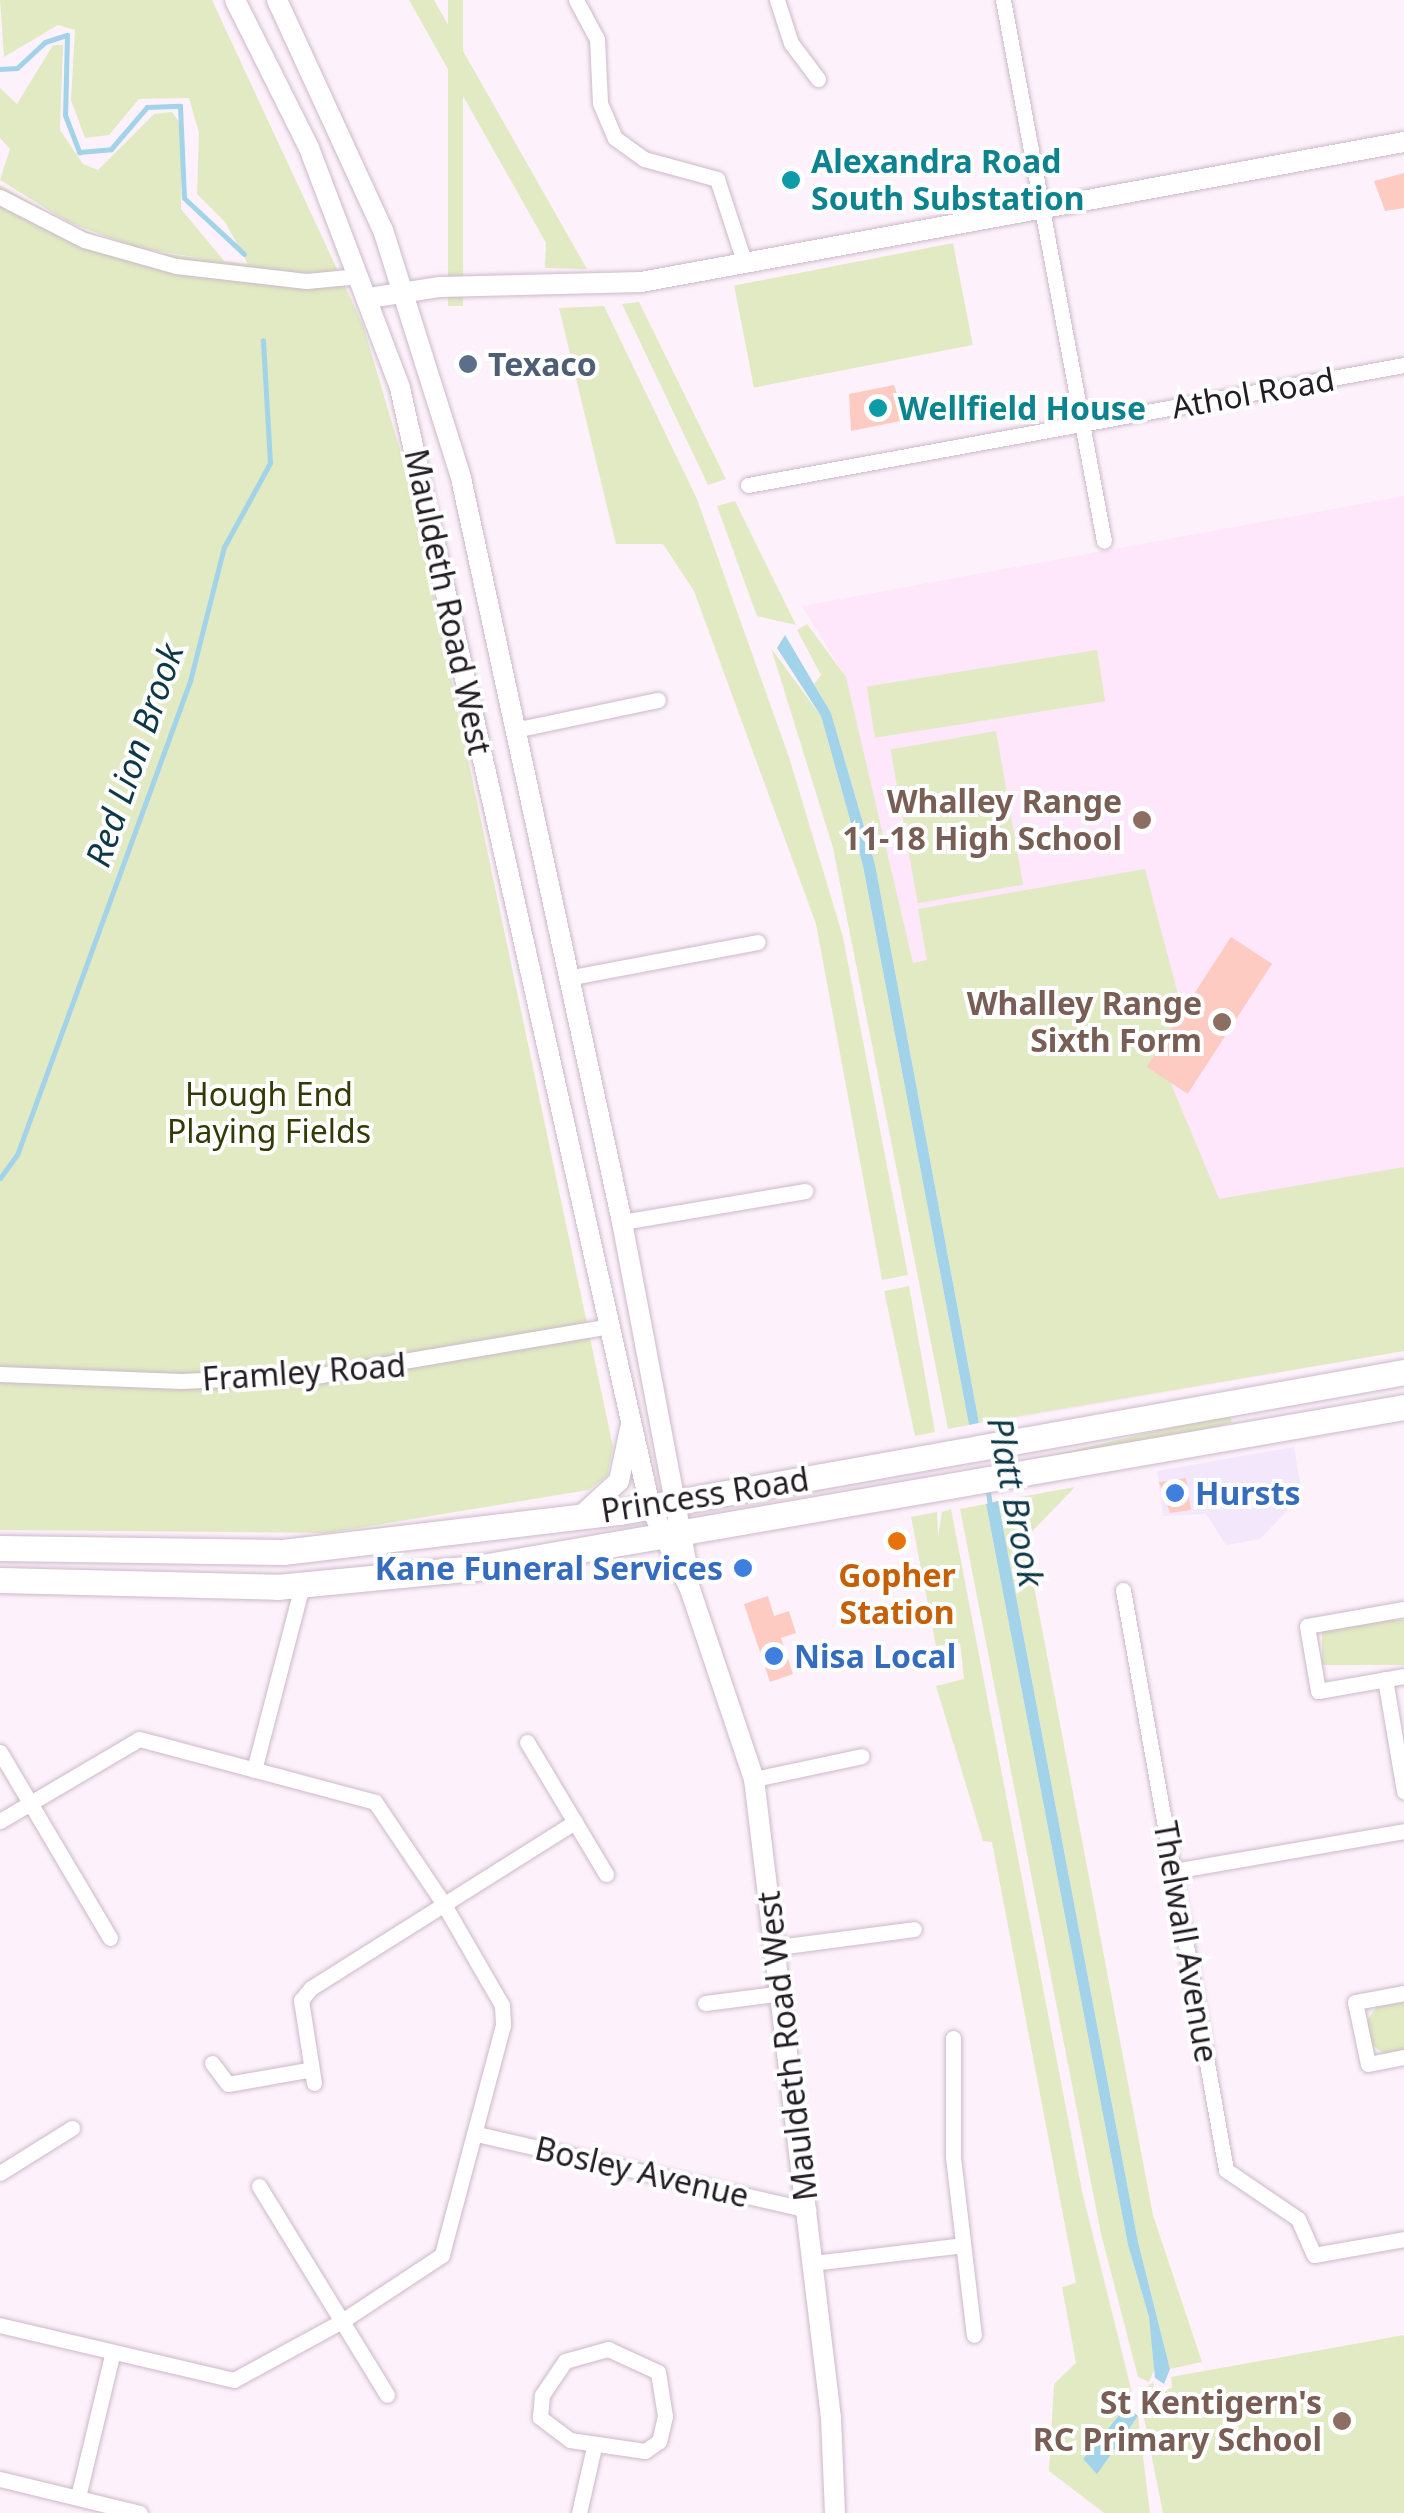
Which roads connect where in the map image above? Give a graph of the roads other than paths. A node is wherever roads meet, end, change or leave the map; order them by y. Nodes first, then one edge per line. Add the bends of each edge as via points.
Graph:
1 (234, 0) edge
2 (277, 0) edge
3 (576, 0) edge
4 (777, 0) edge
5 (1003, 0) edge
6 (818, 79) dead end
7 (1404, 142) edge
8 (0, 197) edge
9 (1041, 208) junction
10 (745, 264) junction
11 (360, 276) junction
12 (405, 290) junction
13 (369, 298) junction
14 (1404, 365) edge
15 (1082, 424) junction
16 (748, 485) dead end
17 (1104, 541) dead end
18 (658, 700) dead end
19 (514, 730) junction
20 (758, 942) dead end
21 (567, 978) junction
22 (805, 1190) dead end
23 (622, 1222) junction
24 (588, 1229) junction
25 (606, 1327) dead end
26 (1404, 1372) edge
27 (0, 1374) edge
28 (1404, 1407) edge
29 (632, 1421) junction
30 (650, 1506) junction
31 (582, 1514) junction
32 (673, 1520) junction
33 (0, 1548) edge
34 (0, 1580) edge
35 (302, 1586) junction
36 (1123, 1590) dead end
37 (1404, 1609) edge
38 (1404, 1676) edge
39 (1385, 1679) junction
40 (527, 1742) dead end
41 (0, 1752) edge
42 (862, 1756) dead end
43 (254, 1770) junction
44 (754, 1779) junction
45 (1404, 1791) edge
46 (27, 1802) junction
47 (0, 1821) edge
48 (575, 1822) junction
49 (1404, 1831) edge
50 (1173, 1871) junction
51 (606, 1874) dead end
52 (444, 1903) junction
53 (914, 1929) dead end
54 (110, 1938) dead end
55 (778, 1946) junction
56 (783, 1993) junction
57 (1404, 1993) edge
58 (706, 2002) dead end
59 (953, 2038) dead end
60 (976, 2052) dead end
61 (957, 2056) junction
62 (1404, 2057) edge
63 (212, 2063) dead end
64 (72, 2128) dead end
65 (477, 2134) junction
66 (0, 2173) edge
67 (260, 2186) dead end
68 (808, 2210) junction
69 (1404, 2239) edge
70 (963, 2245) junction
71 (813, 2263) junction
72 (342, 2321) junction
73 (0, 2325) edge
74 (974, 2335) dead end
75 (112, 2355) junction
76 (387, 2395) dead end
77 (594, 2447) junction
78 (0, 2478) edge
79 (78, 2497) junction
80 (140, 2513) edge
81 (579, 2513) edge
82 (836, 2513) edge

1 - 11 street, Mauldeth Road West via 309,148
2 - 12 street, Mauldeth Road West via 364,181
3 - 10 street via 597,39 600,103 615,138 644,159 716,178
4 - 6 street via 790,44
5 - 9 street
7 - 9 street
8 - 11 street via 100,245 221,274
9 - 10 street
9 - 15 street
10 - 12 street via 570,289
11 - 13 street, Mauldeth Road West
12 - 13 street
12 - 19 street, Mauldeth Road West via 461,478
13 - 24 street, Mauldeth Road West via 445,572
14 - 15 street, Athol Road
15 - 16 street, Athol Road
15 - 17 street
18 - 19 street
19 - 21 street, Mauldeth Road West
20 - 21 street
21 - 23 street, Mauldeth Road West
22 - 23 street
23 - 24 street
23 - 32 street, Mauldeth Road West
24 - 29 street, Mauldeth Road West
25 - 27 street, Framley Road via 321,1375 162,1381
26 - 32 highway, Princess Road via 909,1460
28 - 32 highway, Princess Road via 916,1491
29 - 30 street, Mauldeth Road West
29 - 31 street, Mauldeth Road West via 618,1481
30 - 31 highway, Princess Road
30 - 32 highway, Princess Road
31 - 33 highway, Princess Road via 283,1552
32 - 35 highway, Princess Road via 476,1568
32 - 44 street, Mauldeth Road West
34 - 35 highway, Princess Road
35 - 43 street
36 - 50 street, Thelwall Avenue
37 - 39 street via 1307,1626 1318,1691
38 - 39 street
39 - 45 street
40 - 48 street
41 - 46 street
42 - 44 street
43 - 46 street via 139,1740
43 - 52 street via 374,1802
44 - 55 street, Mauldeth Road West
46 - 47 street
46 - 54 street
48 - 51 street
48 - 52 street
49 - 50 street
50 - 69 street, Thelwall Avenue via 1226,2170 1298,2219 1314,2254
52 - 63 street via 301,2000 310,2076 228,2084
52 - 65 street via 502,2005
53 - 55 street
55 - 56 street, Mauldeth Road West
56 - 58 street
56 - 68 street, Mauldeth Road West
57 - 62 street via 1355,2002 1368,2064
59 - 61 street
60 - 61 street
61 - 70 street via 952,2157
64 - 66 street
65 - 68 street, Bosley Avenue
65 - 72 street via 442,2255
67 - 72 street
68 - 71 street, Mauldeth Road West
70 - 71 street
70 - 74 street
71 - 82 street, Mauldeth Road West
72 - 75 street via 234,2380
72 - 76 street
73 - 75 street
75 - 79 street
77 - 77 street via 549,2431 540,2417 551,2376 586,2351 644,2359 666,2394 659,2440 646,2450
77 - 81 street
78 - 79 street
79 - 80 street

